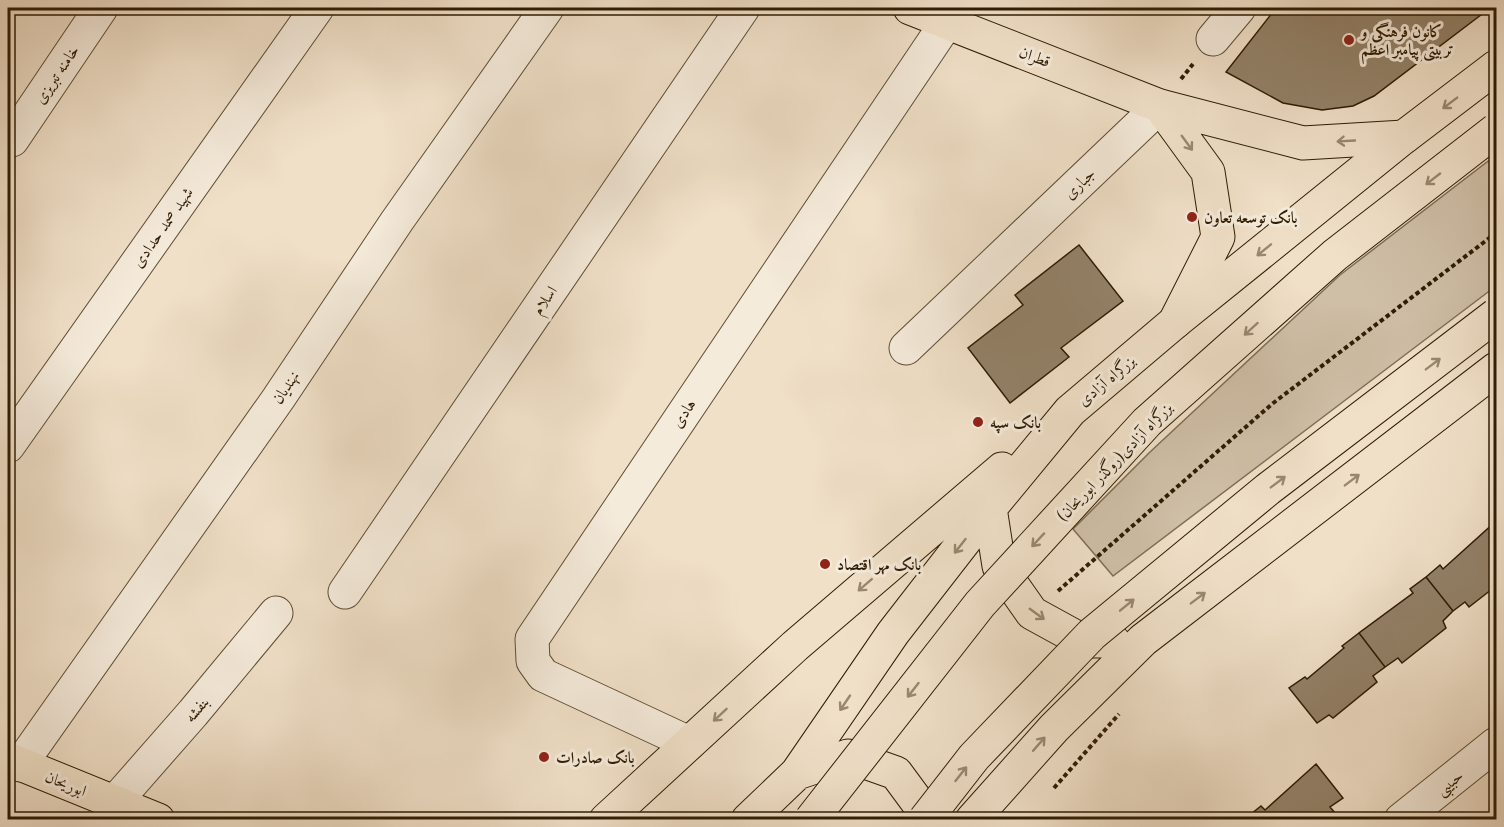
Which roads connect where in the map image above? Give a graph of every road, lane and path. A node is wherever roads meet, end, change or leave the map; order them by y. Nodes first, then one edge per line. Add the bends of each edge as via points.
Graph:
1 (100, 8) edge
2 (317, 8) edge
3 (547, 8) edge
4 (743, 8) edge
5 (910, 8) edge
6 (1239, 8) edge
7 (946, 22) junction
8 (1213, 39) joint
9 (1497, 68) edge
10 (1160, 106) junction
11 (1497, 130) edge
12 (1404, 137) junction
13 (12, 140) dead end
14 (1497, 233) edge
15 (1497, 315) edge
16 (1174, 322) junction
17 (906, 348) dead end
18 (1497, 369) edge
19 (1070, 411) junction
20 (8, 446) edge
21 (990, 508) junction
22 (345, 592) dead end
23 (276, 613) dead end
24 (1032, 613) junction
25 (1143, 640) junction
26 (689, 743) junction
27 (1497, 744) edge
28 (14, 762) edge
29 (797, 773) junction
30 (114, 803) junction
31 (745, 818) edge
32 (158, 819) edge
33 (606, 819) edge
34 (811, 819) edge
35 (925, 819) edge
36 (972, 819) edge
37 (1401, 819) edge

1 - 13 street, خامنه تبریزی
2 - 20 street, شهید صمد حدادی
3 - 28 street, نهندیان via 278,399
4 - 22 street, اسلام
5 - 7 main road, قطران
6 - 8 street
7 - 10 main road, قطران
7 - 26 street, هادی via 532,639 533,661 543,675
8 - 10 path
9 -> 12 main road, بزرگراه آزادی
12 -> 10 main road, قطران via 1303,144
10 -> 16 main road via 1208,172 1218,237
10 - 17 street, جباری
11 -> 34 main road, بزرگراه آزادی(روگذر ابوریحان), bridge via 1335,255 1147,422 980,604
12 -> 16 main road, بزرگراه آزادی
14 - 24 path via 1272,404
35 -> 15 main road, bridge via 974,757 1092,634 1268,489
16 - 19 main road, بزرگراه آزادی
25 -> 18 main road
19 - 21 main road, بزرگراه آزادی
19 -> 26 main road via 795,646
21 - 24 main road via 999,566
21 -> 29 main road, بزرگراه آزادی via 892,633
23 - 30 street, بنفشه
24 -> 25 main road via 1083,641
36 -> 25 main road via 1054,728
26 - 33 main road
27 - 37 street, حبیبی
28 - 30 main road, ابوریحان
29 - 31 main road
29 - 35 main road via 848,756 896,773 924,811
30 - 32 main road, ابوریحان

